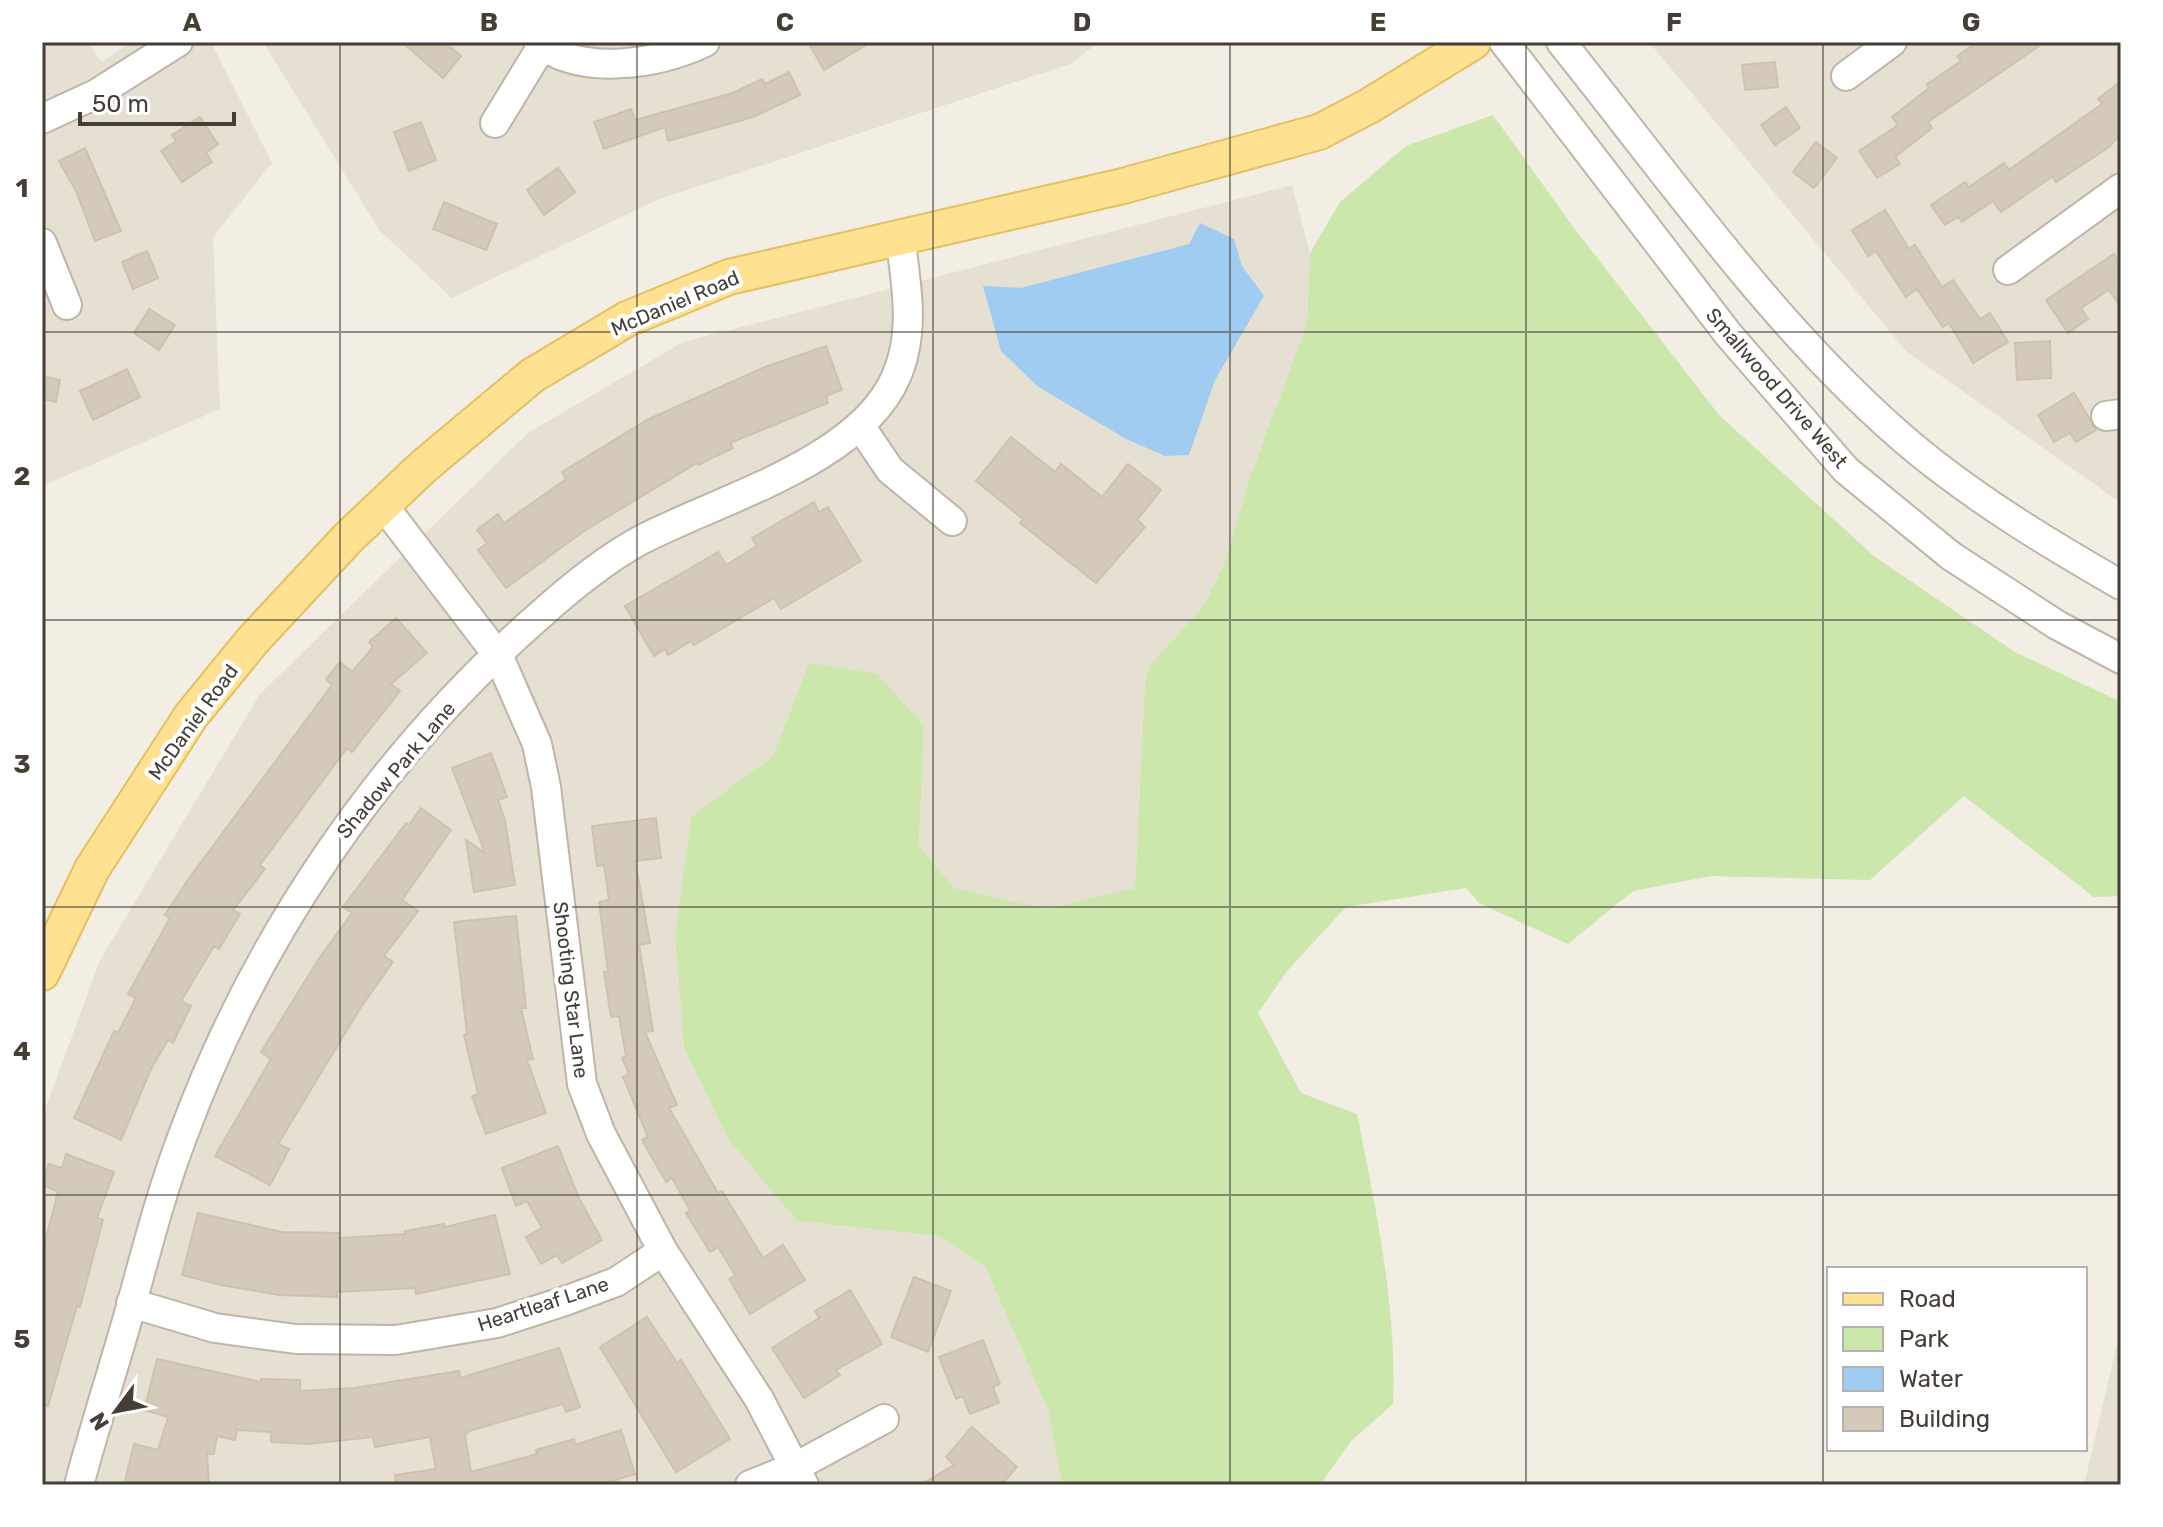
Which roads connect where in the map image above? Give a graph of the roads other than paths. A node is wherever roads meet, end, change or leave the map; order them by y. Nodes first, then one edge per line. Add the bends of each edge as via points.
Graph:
1 (178, 42) edge
2 (705, 42) edge
3 (1473, 42) edge
4 (1504, 42) edge
5 (1561, 42) edge
6 (1892, 42) edge
7 (540, 44) edge
8 (147, 50) edge
9 (1846, 76) dead end
10 (42, 119) edge
11 (495, 123) dead end
12 (2121, 188) edge
13 (900, 236) junction
14 (42, 243) edge
15 (2008, 270) dead end
16 (67, 305) dead end
17 (861, 427) junction
18 (383, 505) junction
19 (952, 521) dead end
20 (2121, 585) edge
21 (499, 657) junction
22 (2121, 659) edge
23 (42, 973) edge
24 (663, 1251) junction
25 (131, 1303) junction
26 (884, 1419) dead end
27 (800, 1476) edge
28 (79, 1485) edge
29 (750, 1485) edge

1 - 8 street
2 - 7 street via 622,63 580,59
3 - 13 main road, McDaniel Road via 1319,132 1123,186
4 - 22 street, Smallwood Drive West via 1728,334 1846,470 1951,556 2057,625
5 - 20 street via 1786,321 1844,381 1956,480
6 - 9 street
7 - 11 street
8 - 10 street via 96,94
12 - 15 street
13 - 17 street, Shadow Park Lane via 906,345 896,378
13 - 18 main road, McDaniel Road via 729,277 627,319 533,375
14 - 16 street
17 - 19 street via 890,470
17 - 21 street, Shadow Park Lane via 769,480 625,549 541,614
18 - 21 street, Shooting Star Lane
18 - 23 main road, McDaniel Road via 253,640 191,716 92,869
21 - 24 street, Shooting Star Lane via 537,744 546,787 582,1084 601,1134
21 - 25 street, Shadow Park Lane via 428,730 344,831 264,956 183,1134
24 - 25 street, Heartleaf Lane via 616,1282 565,1301 497,1323 396,1340 296,1339 215,1328
24 - 27 street, Shooting Star Lane via 759,1399
25 - 28 street, Shadow Park Lane
26 - 27 street
27 - 29 street

